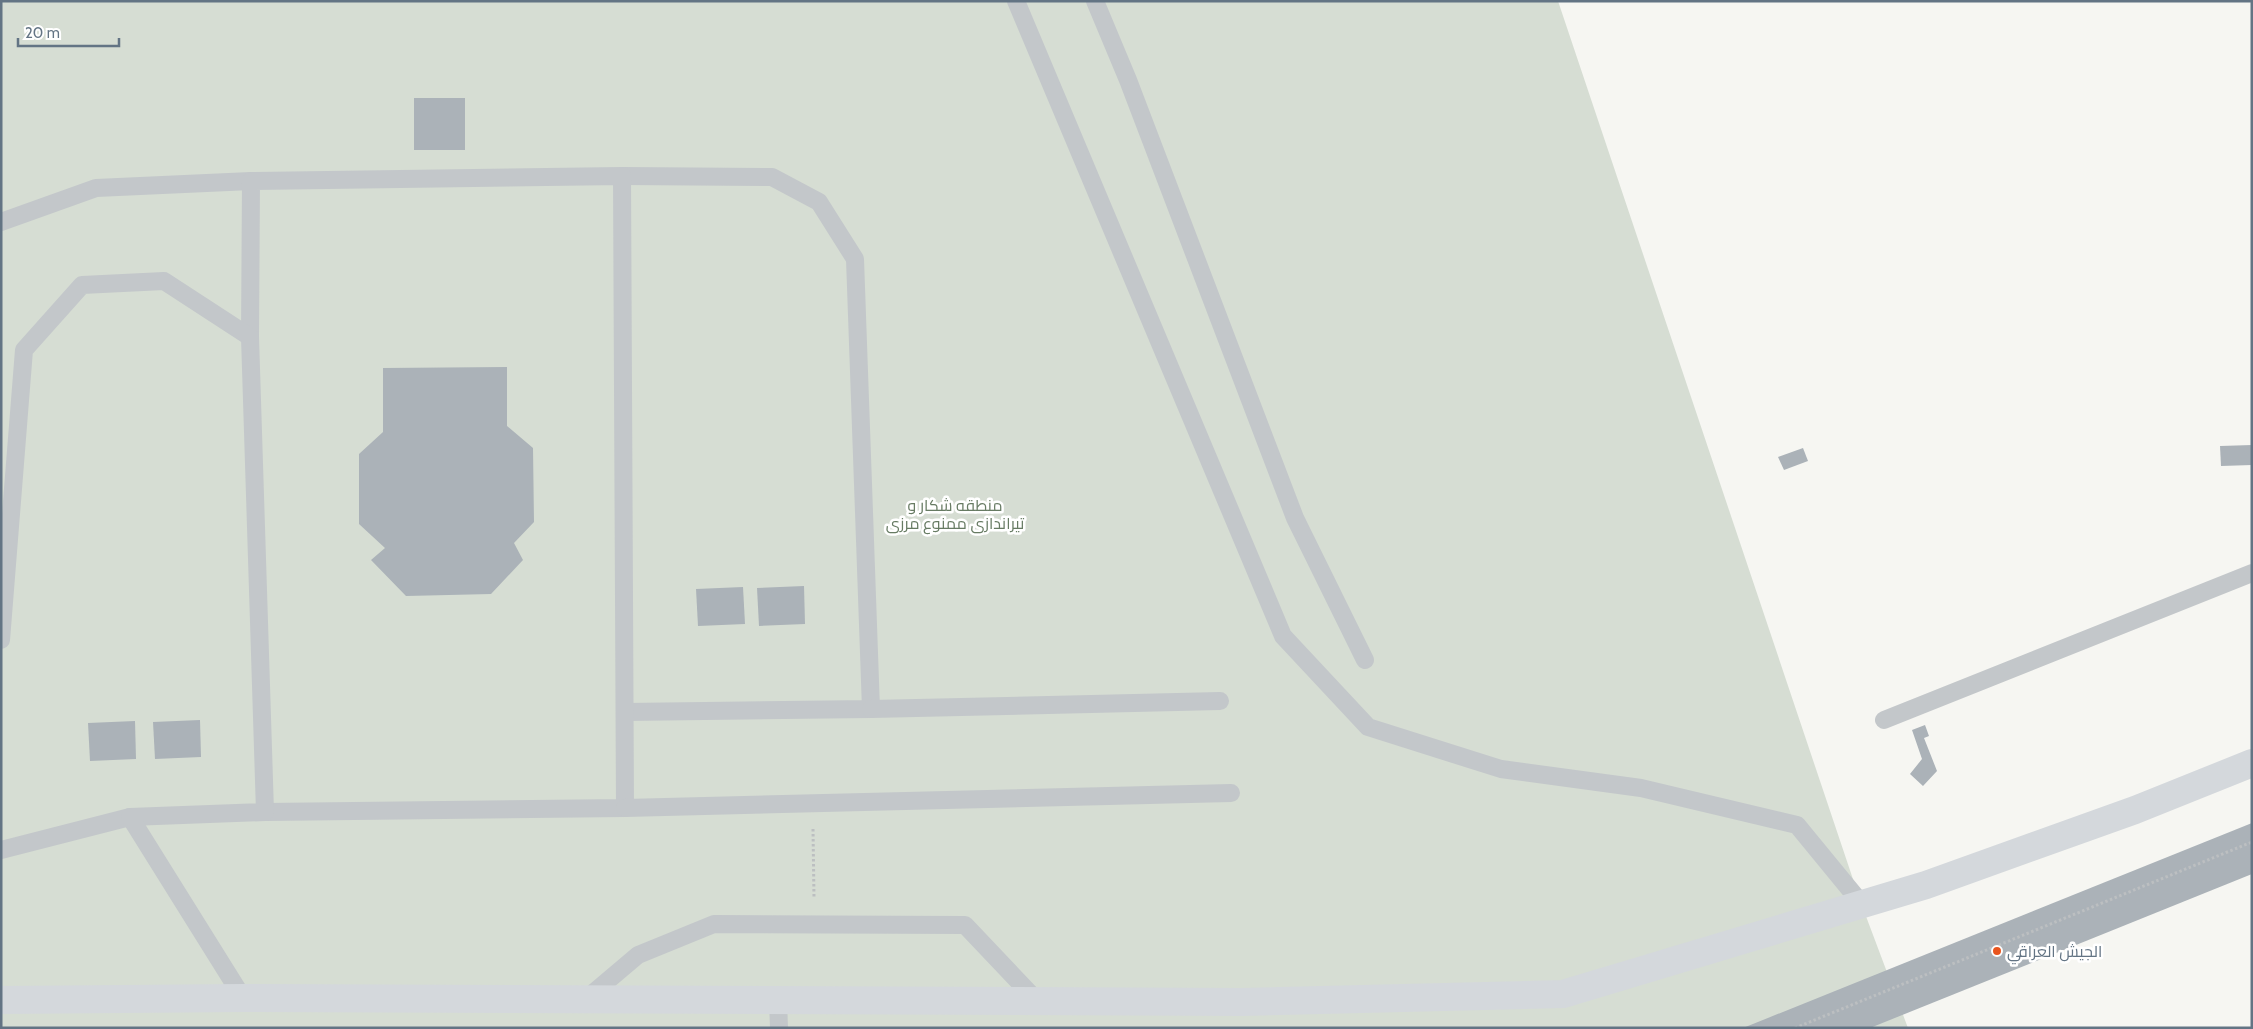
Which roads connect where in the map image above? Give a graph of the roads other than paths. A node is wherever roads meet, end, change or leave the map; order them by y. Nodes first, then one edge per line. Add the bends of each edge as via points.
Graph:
1 (1016, 1) edge
2 (1095, 1) edge
3 (622, 176) junction
4 (251, 181) junction
5 (1, 222) edge
6 (250, 336) junction
7 (2252, 573) edge
8 (1, 640) edge
9 (1365, 660) dead end
10 (1220, 701) dead end
11 (871, 709) junction
12 (625, 712) junction
13 (1884, 720) dead end
14 (2252, 763) edge
15 (1230, 793) dead end
16 (626, 808) junction
17 (265, 812) junction
18 (130, 817) junction
19 (1, 850) edge
20 (1861, 902) junction
21 (243, 998) junction
22 (586, 999) junction
23 (1, 1000) edge
24 (778, 1000) junction
25 (1036, 1001) junction
26 (779, 1028) edge

1 - 20 lane via 1283,636 1368,727 1501,769 1641,788 1797,825
2 - 9 lane via 1295,518
3 - 4 lane
3 - 11 lane via 772,177 819,202 855,259
3 - 12 lane
4 - 5 lane via 96,188
4 - 6 lane
6 - 8 lane via 164,281 82,285 24,350
6 - 17 lane
7 - 13 lane
10 - 11 lane
11 - 12 lane
12 - 16 lane
14 - 20 highway via 2135,810 1953,875
15 - 16 lane
16 - 17 lane
17 - 18 lane
18 - 19 lane
18 - 21 lane
20 - 25 highway via 1562,994 1243,1002
21 - 22 highway
21 - 23 highway
22 - 24 highway
22 - 25 lane via 638,955 714,924 965,925
24 - 25 highway
24 - 26 lane

